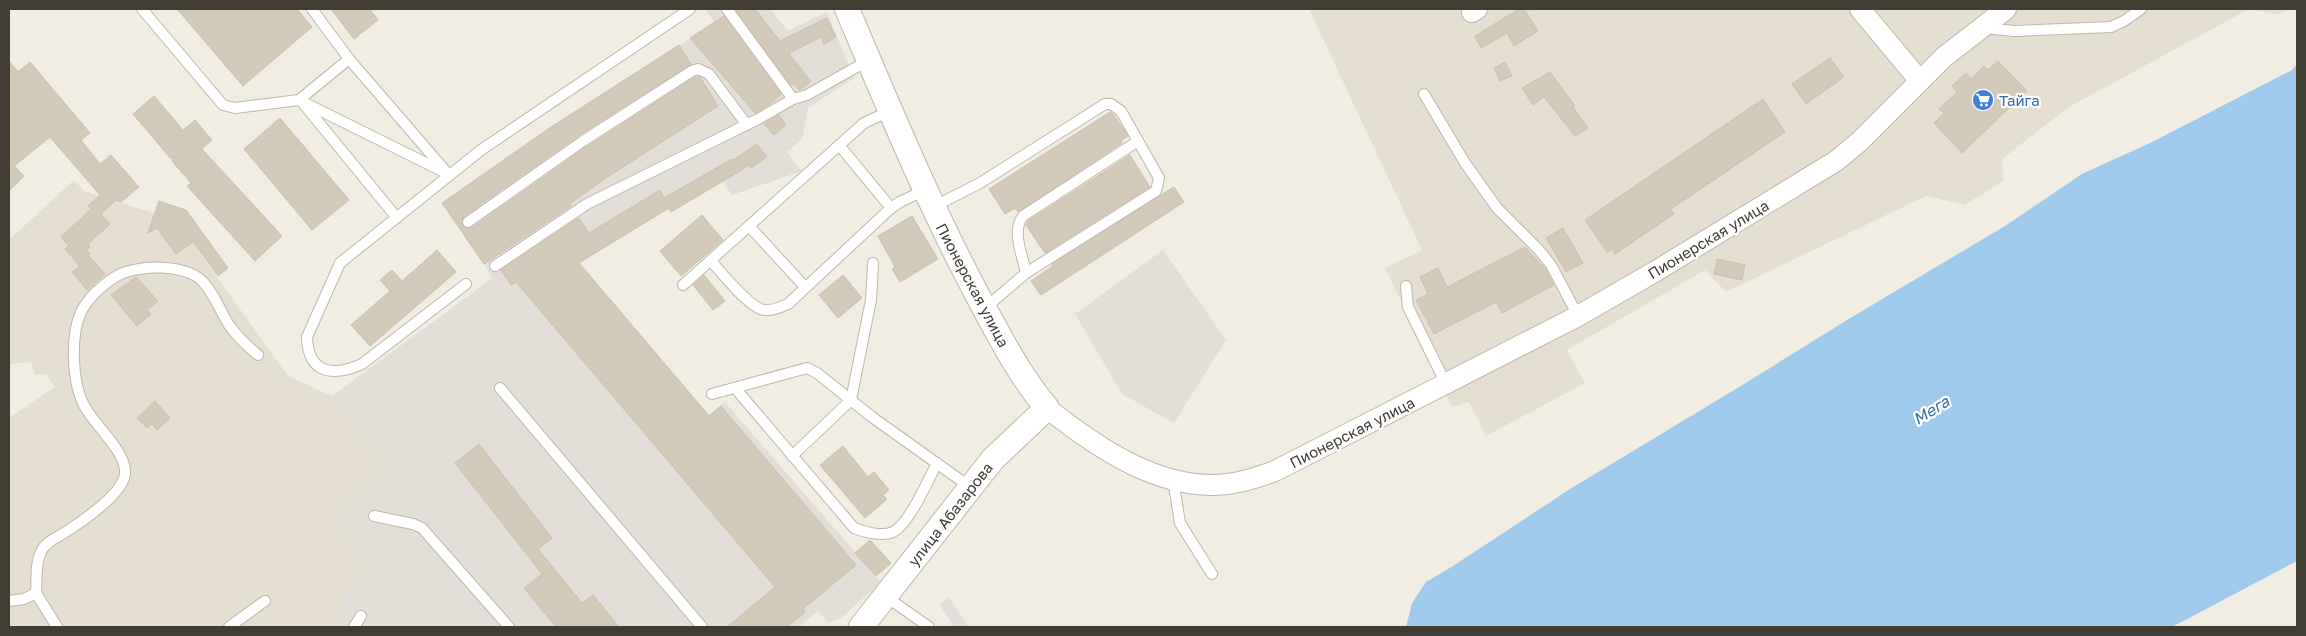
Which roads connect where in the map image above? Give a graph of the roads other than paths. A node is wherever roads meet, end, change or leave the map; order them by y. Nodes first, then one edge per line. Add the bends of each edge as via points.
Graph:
1 (142, 9) edge
2 (312, 9) edge
3 (690, 9) edge
4 (727, 9) edge
5 (848, 9) edge
6 (1860, 9) edge
7 (2006, 9) edge
8 (2141, 9) edge
9 (1980, 28) junction
10 (349, 58) junction
11 (869, 60) junction
12 (1920, 81) junction
13 (1424, 94) dead end
14 (792, 98) junction
15 (299, 100) junction
16 (890, 111) junction
17 (747, 125) junction
18 (1138, 141) junction
19 (839, 145) junction
20 (449, 174) junction
21 (929, 199) junction
22 (891, 208) junction
23 (398, 218) junction
24 (468, 222) dead end
25 (749, 226) junction
26 (711, 261) junction
27 (874, 263) dead end
28 (495, 266) dead end
29 (1026, 273) junction
30 (466, 284) dead end
31 (684, 285) dead end
32 (1406, 286) dead end
33 (805, 287) junction
34 (985, 309) junction
35 (1578, 316) junction
36 (258, 355) dead end
37 (1446, 384) junction
38 (500, 388) dead end
39 (735, 388) junction
40 (712, 394) dead end
41 (851, 400) junction
42 (1047, 408) junction
43 (792, 456) junction
44 (937, 463) junction
45 (1173, 479) junction
46 (970, 487) junction
47 (374, 516) dead end
48 (1212, 574) dead end
49 (36, 593) junction
50 (886, 596) junction
51 (9, 600) edge
52 (265, 601) dead end
53 (361, 616) dead end
54 (57, 627) edge
55 (229, 627) edge
56 (354, 627) edge
57 (509, 627) edge
58 (702, 627) edge
59 (861, 627) edge
60 (929, 627) edge

1 - 15 lane via 223,105 235,108
2 - 10 lane
3 - 20 lane
4 - 14 lane
5 - 11 street, Пионерская улица
6 - 12 street
7 - 9 street, Пионерская улица
8 - 9 lane via 2111,26 2014,31
9 - 12 street, Пионерская улица
10 - 15 lane
10 - 20 lane
11 - 14 lane via 807,95
11 - 16 street, Пионерская улица
12 - 35 street, Пионерская улица via 1836,161
13 - 35 lane via 1465,163 1498,208 1539,250
14 - 17 lane
15 - 20 lane
15 - 23 lane
16 - 19 lane via 864,123
16 - 21 street, Пионерская улица
17 - 24 lane via 709,74 698,69 692,71 583,141
17 - 28 lane via 587,204
18 - 21 lane via 1117,106 1104,104 980,183
18 - 29 lane via 1023,216 1018,233
18 - 29 lane via 1160,178 1156,191
19 - 22 lane
19 - 25 lane
20 - 23 lane
21 - 22 lane via 900,202
21 - 34 street, Пионерская улица
22 - 33 lane
23 - 30 lane via 340,263 306,337 307,349 320,368 333,372 347,371 362,364
25 - 26 lane
25 - 33 lane
26 - 31 lane
26 - 33 lane via 754,306 765,310 788,304
27 - 41 lane via 871,300
29 - 34 lane
32 - 37 lane via 1408,307
34 - 42 street, Пионерская улица via 1027,385
35 - 37 street, Пионерская улица
36 - 49 lane via 229,325 204,281 193,274 154,267 132,270 116,276 97,291 86,303 78,323 75,379 84,406 121,455 125,475 113,494 41,550
37 - 45 street, Пионерская улица via 1299,459 1250,480 1208,485
38 - 58 lane
39 - 40 lane
39 - 41 lane via 807,368 817,372
39 - 43 lane
41 - 43 lane
41 - 44 lane
42 - 45 street, Пионерская улица via 1129,462
42 - 46 street, улица Абазарова via 1012,439
43 - 44 lane via 854,528 885,534 899,527 917,502
44 - 46 lane
45 - 48 lane via 1180,523
46 - 50 street, улица Абазарова
47 - 57 lane via 422,528
49 - 51 lane via 24,599
49 - 54 lane
50 - 59 street, улица Абазарова
50 - 60 lane
52 - 55 lane
53 - 56 lane

